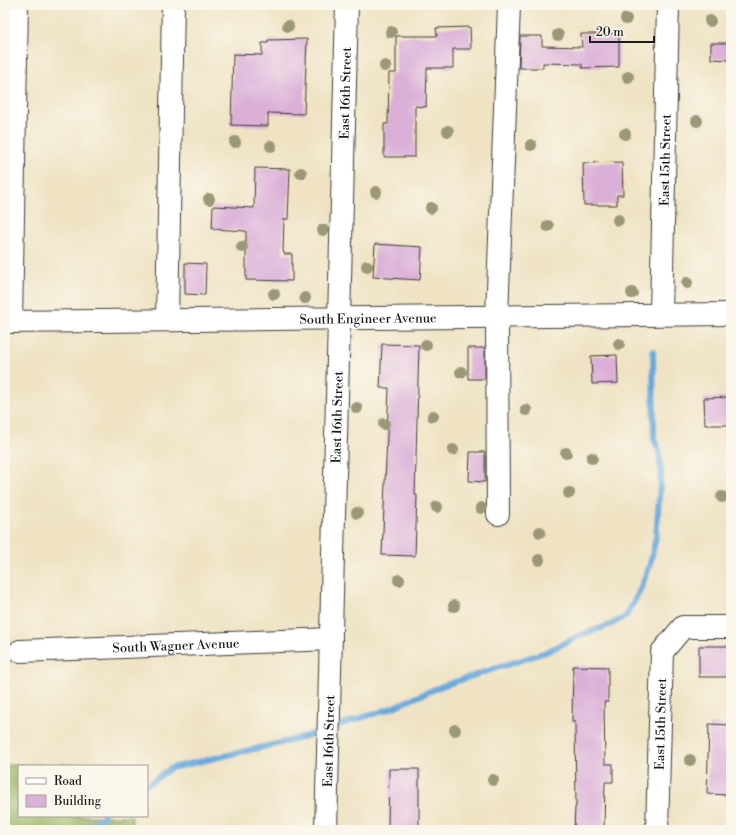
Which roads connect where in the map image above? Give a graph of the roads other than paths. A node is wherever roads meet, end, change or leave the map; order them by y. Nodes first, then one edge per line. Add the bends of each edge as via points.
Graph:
1 (17, 5) edge
2 (172, 5) edge
3 (346, 5) edge
4 (509, 5) edge
5 (668, 5) edge
6 (9, 165) edge
7 (661, 314) junction
8 (731, 314) edge
9 (497, 316) junction
10 (339, 318) junction
11 (167, 320) junction
12 (8, 322) edge
13 (498, 514) dead end
14 (731, 627) edge
15 (331, 639) junction
16 (20, 651) dead end
17 (326, 830) edge
18 (657, 830) edge

1 - 6 street
2 - 11 street
3 - 10 street, East 16th Street
4 - 9 street
5 - 7 street, East 15th Street
6 - 12 street
7 - 8 street, South Engineer Avenue
7 - 9 street, South Engineer Avenue
9 - 10 street, South Engineer Avenue
9 - 13 street
10 - 11 street, South Engineer Avenue
10 - 15 street, East 16th Street
11 - 12 street, South Engineer Avenue
14 - 18 street, East 15th Street via 683,627 662,652
15 - 16 street, South Wagner Avenue
15 - 17 street, East 16th Street

